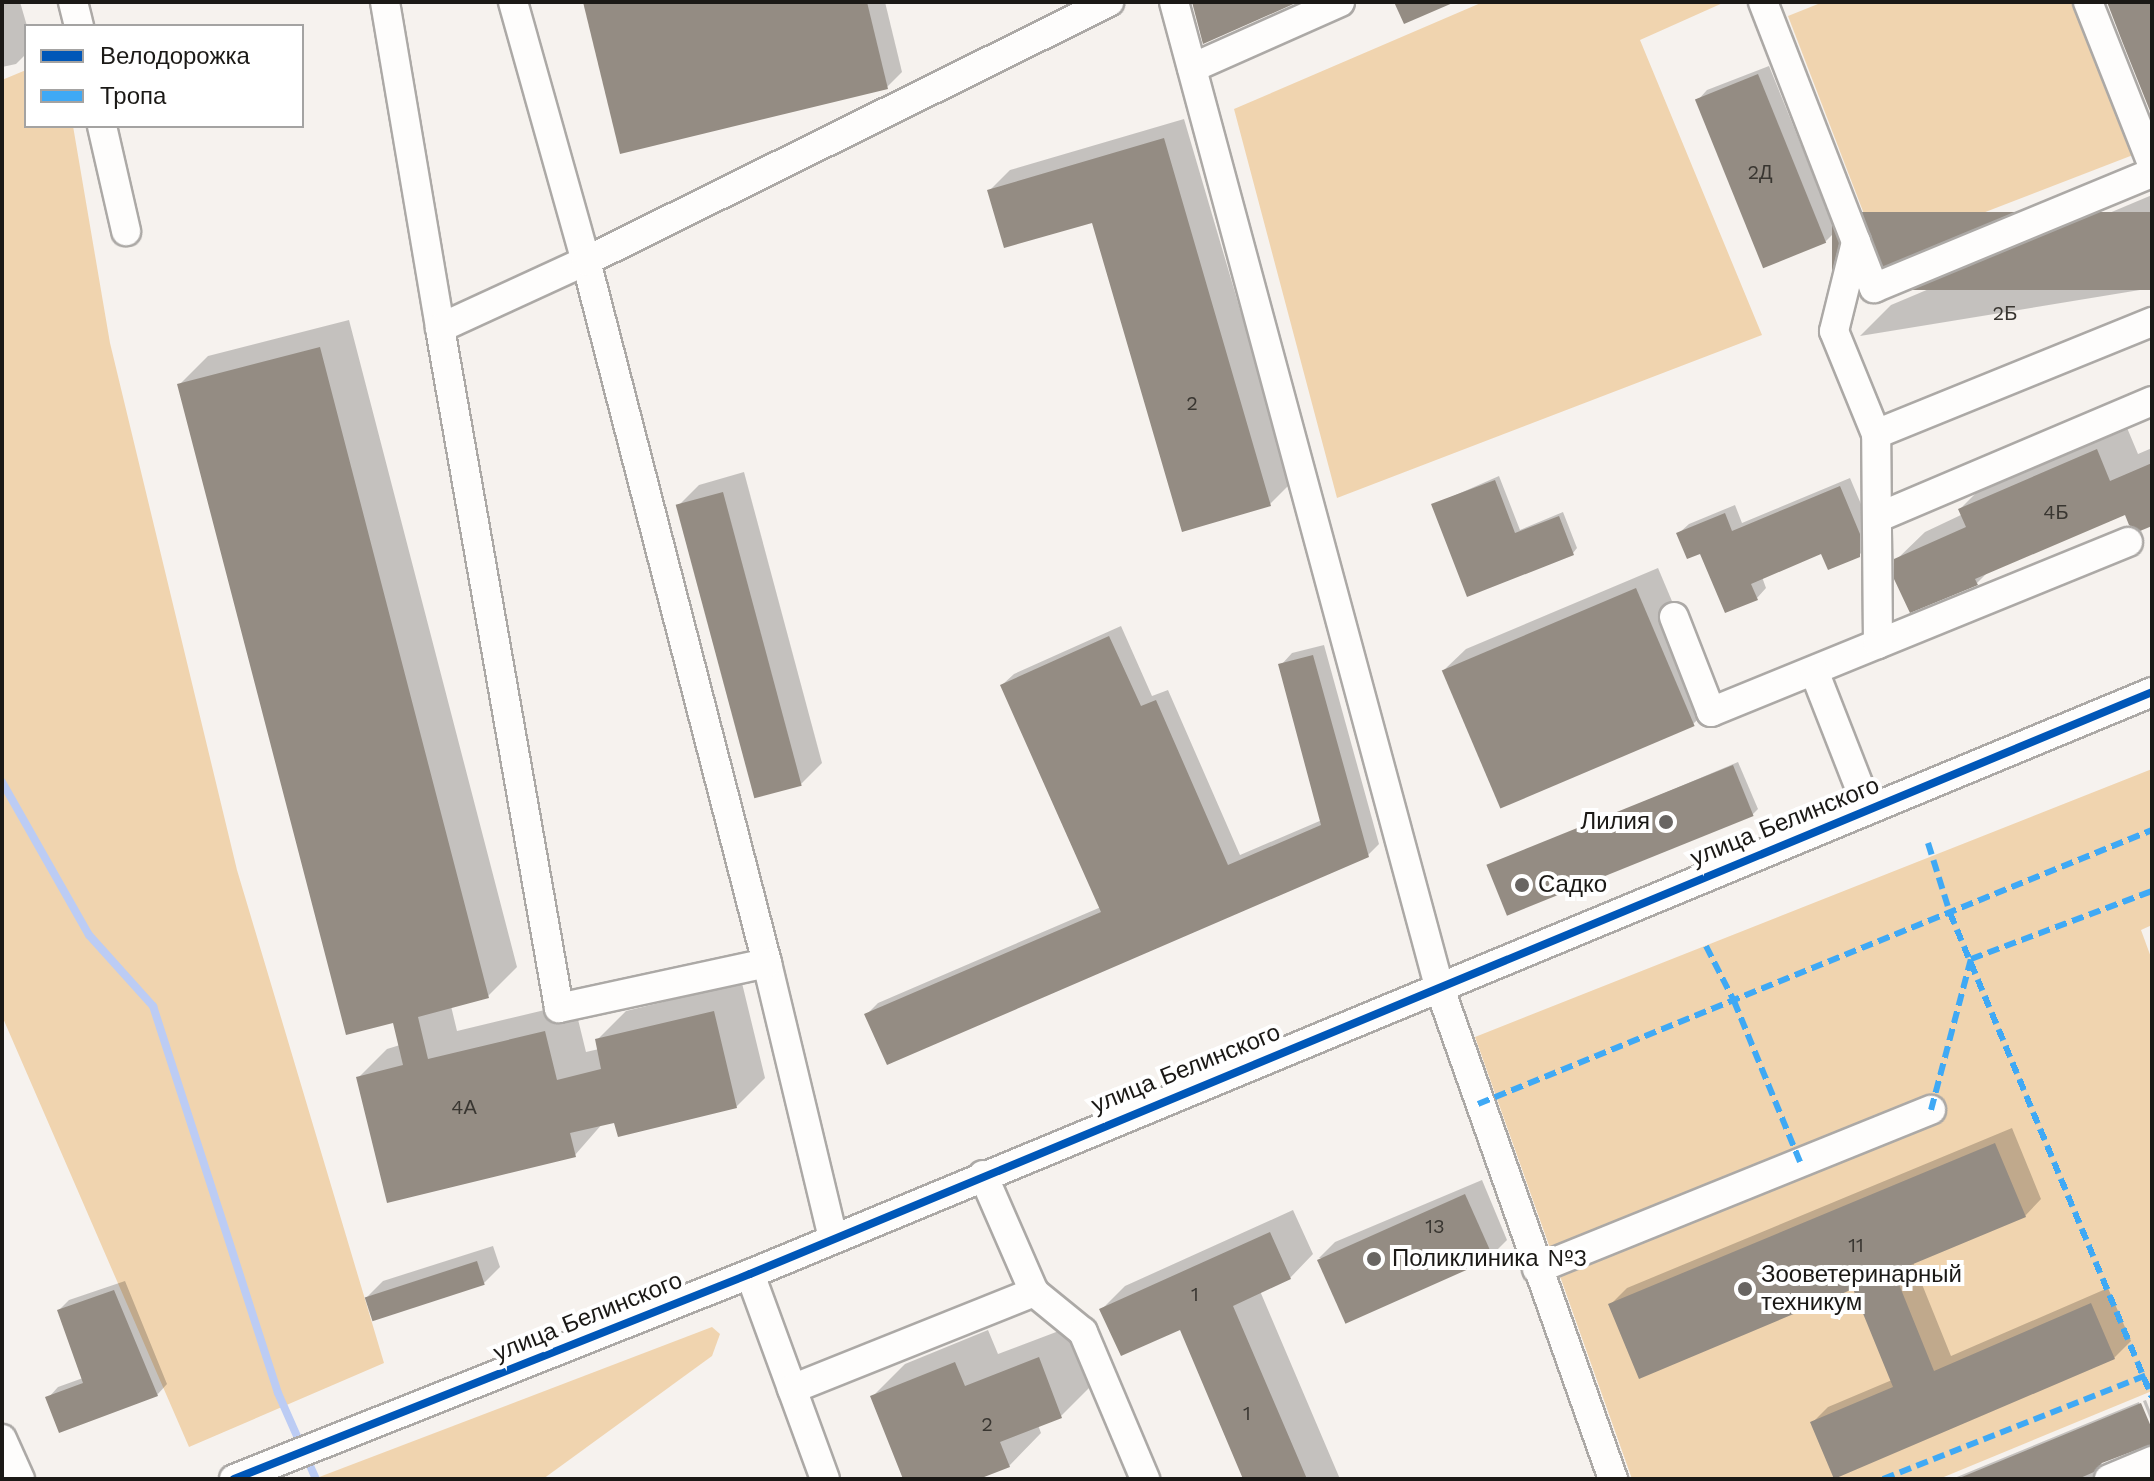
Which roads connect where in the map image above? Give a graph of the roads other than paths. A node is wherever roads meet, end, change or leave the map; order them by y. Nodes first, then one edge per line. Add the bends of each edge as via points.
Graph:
1 (73, 2) edge
2 (385, 2) edge
3 (513, 2) edge
4 (1109, 2) edge
5 (1174, 2) edge
6 (1340, 2) edge
7 (1763, 2) edge
8 (2088, 2) edge
9 (78, 24) edge
10 (1192, 68) junction
11 (102, 128) edge
12 (2152, 164) edge
13 (2152, 173) edge
14 (126, 231) dead end
15 (1856, 242) junction
16 (586, 261) junction
17 (2152, 322) edge
18 (440, 328) junction
19 (2152, 401) edge
20 (1876, 434) junction
21 (1879, 517) junction
22 (2128, 542) dead end
23 (1674, 617) dead end
24 (1878, 644) junction
25 (1814, 671) junction
26 (2152, 692) edge
27 (1868, 809) junction
28 (767, 963) junction
29 (1439, 986) junction
30 (1931, 1110) dead end
31 (983, 1175) junction
32 (833, 1238) junction
33 (1537, 1269) junction
34 (750, 1274) junction
35 (1034, 1292) junction
36 (792, 1389) junction
37 (2, 1439) edge
38 (2152, 1461) edge
39 (20, 1479) edge
40 (234, 1479) edge
41 (825, 1479) edge
42 (1145, 1479) edge
43 (1613, 1479) edge
44 (2109, 1479) edge

1 - 9 street
2 - 18 street
3 - 16 street
4 - 16 street
5 - 10 street
6 - 10 street
7 - 15 street
8 - 12 street
10 - 29 street
11 - 14 street
13 - 15 street via 1874,288
15 - 20 street via 1834,331
16 - 18 street
16 - 28 street
17 - 20 street
18 - 28 street via 559,1008
19 - 21 street
20 - 21 street
21 - 24 street
22 - 24 street
23 - 25 street via 1711,712
24 - 25 street
25 - 27 street
26 - 27 street, улица Белинского
27 - 29 street, улица Белинского
28 - 32 street
29 - 31 street, улица Белинского
29 - 33 street
30 - 33 street
31 - 32 street, улица Белинского
31 - 35 street
32 - 34 street, улица Белинского
33 - 43 street
34 - 36 street
34 - 40 street, улица Белинского
35 - 36 street
35 - 42 street via 1083,1332
36 - 41 street
37 - 39 street
38 - 44 street

